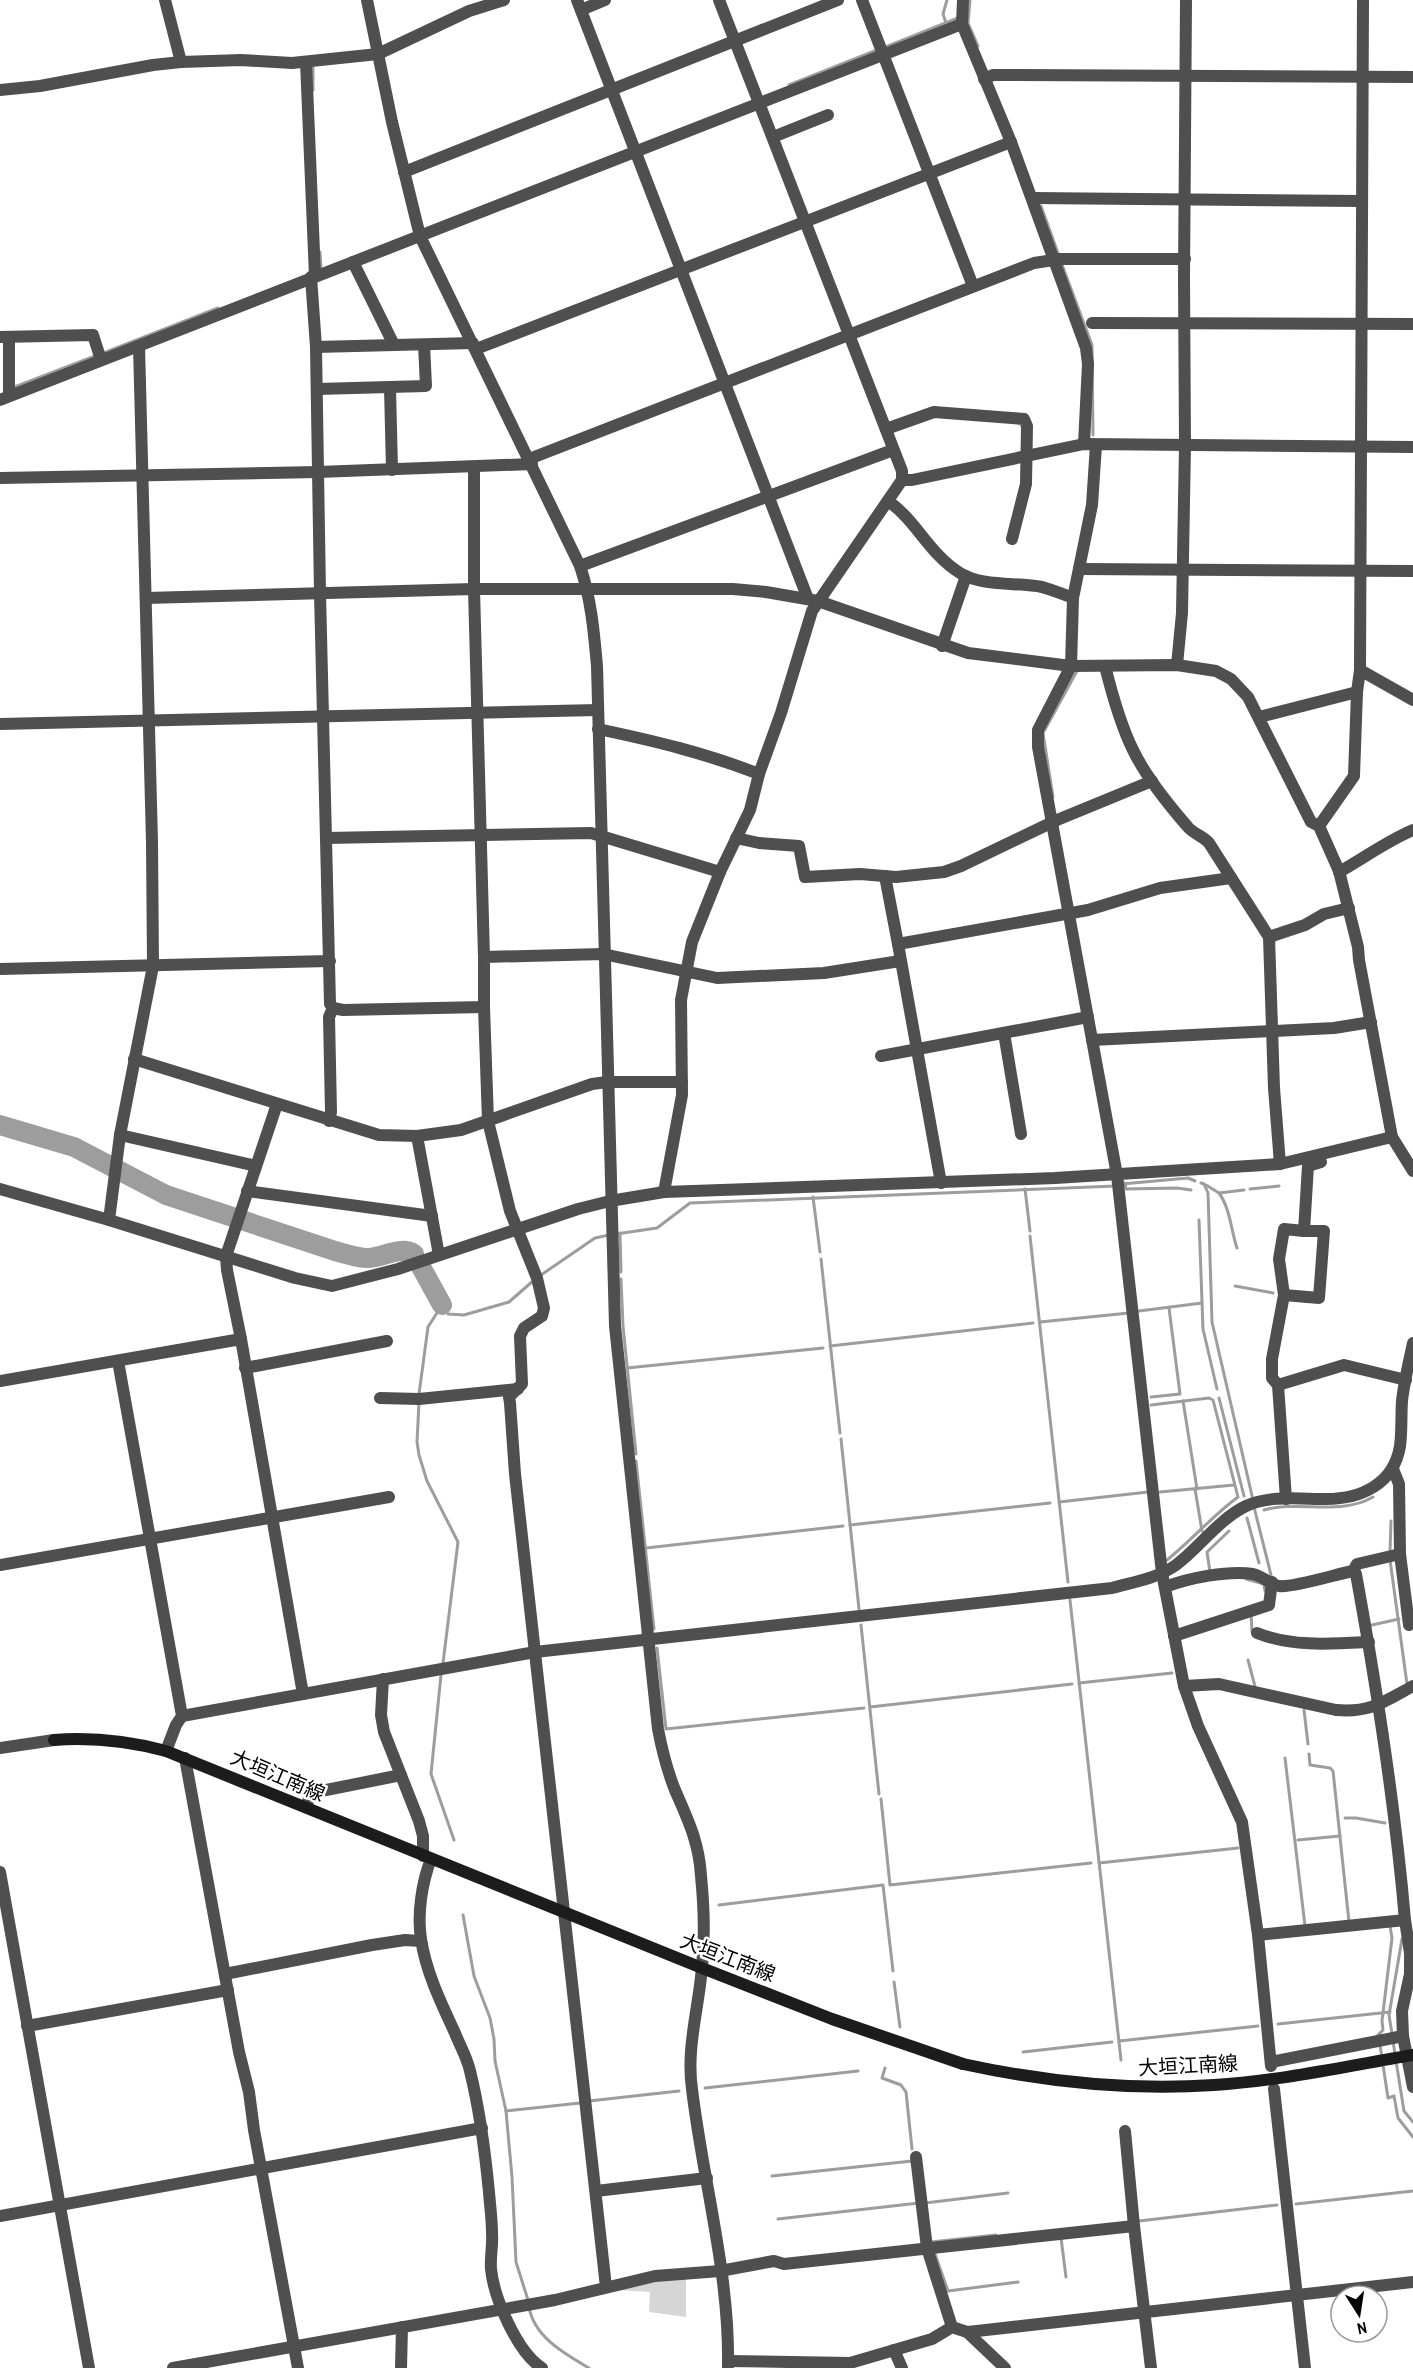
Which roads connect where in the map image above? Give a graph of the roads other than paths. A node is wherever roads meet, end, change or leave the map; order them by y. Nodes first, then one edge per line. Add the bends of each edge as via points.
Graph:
1 (165, 0) edge
2 (367, 0) edge
3 (504, 0) edge
4 (605, 0) edge
5 (719, 0) edge
6 (838, 0) edge
7 (862, 0) edge
8 (963, 0) edge
9 (1186, 0) edge
10 (1363, 0) edge
11 (579, 5) edge
12 (962, 24) junction
13 (735, 40) junction
14 (378, 54) junction
15 (885, 55) junction
16 (181, 62) junction
17 (306, 62) junction
18 (1185, 77) junction
19 (1362, 77) junction
20 (1413, 77) edge
21 (984, 79) junction
22 (610, 89) junction
23 (0, 90) edge
24 (759, 99) junction
25 (828, 115) dead end
26 (773, 137) junction
27 (1011, 142) junction
28 (634, 149) junction
29 (404, 172) junction
30 (930, 173) junction
31 (1032, 198) junction
32 (1186, 198) junction
33 (1362, 201) junction
34 (805, 221) junction
35 (420, 236) junction
36 (1185, 259) junction
37 (1054, 260) junction
38 (353, 262) junction
39 (681, 269) junction
40 (313, 277) junction
41 (973, 286) junction
42 (1092, 324) dead end
43 (1184, 324) junction
44 (1362, 324) junction
45 (1413, 324) edge
46 (849, 334) junction
47 (4, 337) edge
48 (394, 345) junction
49 (423, 345) junction
50 (139, 346) junction
51 (474, 346) junction
52 (316, 347) junction
53 (101, 360) junction
54 (725, 383) junction
55 (390, 388) junction
56 (317, 389) junction
57 (4, 398) edge
58 (886, 429) junction
59 (1090, 445) junction
60 (1185, 446) junction
61 (1361, 447) junction
62 (1413, 447) edge
63 (893, 450) junction
64 (1028, 456) junction
65 (530, 462) junction
66 (474, 467) junction
67 (392, 470) junction
68 (318, 472) junction
69 (143, 475) junction
70 (0, 478) edge
71 (902, 480) junction
72 (769, 496) junction
73 (888, 501) junction
74 (1012, 538) dead end
75 (580, 566) junction
76 (1079, 568) junction
77 (1183, 570) junction
78 (1360, 571) junction
79 (1413, 571) edge
80 (966, 576) junction
81 (586, 588) junction
82 (474, 589) junction
83 (320, 593) junction
84 (146, 598) junction
85 (1073, 598) junction
86 (813, 600) junction
87 (942, 646) junction
88 (1177, 664) junction
89 (1071, 666) junction
90 (1105, 666) junction
91 (1360, 670) junction
92 (1357, 692) junction
93 (1413, 700) edge
94 (598, 710) junction
95 (478, 713) junction
96 (323, 717) junction
97 (1259, 717) junction
98 (148, 721) junction
99 (0, 724) edge
100 (598, 729) junction
101 (759, 774) junction
102 (1152, 781) junction
103 (1052, 822) junction
104 (1319, 826) junction
105 (1413, 830) edge
106 (481, 835) junction
107 (601, 836) junction
108 (326, 838) junction
109 (736, 838) junction
110 (720, 872) junction
111 (1339, 872) junction
112 (885, 876) junction
113 (1231, 878) junction
114 (1349, 908) junction
115 (1068, 914) junction
116 (1269, 937) junction
117 (898, 944) junction
118 (603, 954) junction
119 (484, 957) junction
120 (330, 961) junction
121 (900, 961) junction
122 (153, 966) junction
123 (0, 969) edge
124 (686, 972) junction
125 (484, 1007) junction
126 (333, 1008) junction
127 (1088, 1017) junction
128 (1371, 1022) junction
129 (1271, 1032) junction
130 (1004, 1033) junction
131 (1092, 1040) junction
132 (916, 1049) junction
133 (881, 1056) dead end
134 (134, 1059) junction
135 (607, 1082) junction
136 (682, 1082) junction
137 (277, 1104) junction
138 (329, 1121) junction
139 (488, 1121) junction
140 (1021, 1134) dead end
141 (120, 1135) junction
142 (417, 1136) junction
143 (1392, 1137) junction
144 (1337, 1150) junction
145 (1280, 1164) junction
146 (256, 1166) junction
147 (1413, 1171) edge
148 (1118, 1175) junction
149 (941, 1183) junction
150 (0, 1189) edge
151 (247, 1191) junction
152 (664, 1192) junction
153 (610, 1200) junction
154 (432, 1216) junction
155 (109, 1220) junction
156 (516, 1230) junction
157 (1304, 1231) junction
158 (439, 1255) junction
159 (226, 1256) junction
160 (1284, 1295) junction
161 (241, 1339) junction
162 (387, 1341) dead end
163 (1413, 1343) edge
164 (118, 1361) junction
165 (245, 1368) junction
166 (1406, 1380) junction
167 (0, 1381) edge
168 (1278, 1385) junction
169 (518, 1389) junction
170 (380, 1398) dead end
171 (1393, 1469) junction
172 (389, 1497) dead end
173 (1286, 1499) junction
174 (271, 1517) junction
175 (148, 1539) junction
176 (1400, 1554) junction
177 (0, 1565) edge
178 (1353, 1570) junction
179 (1162, 1573) junction
180 (1272, 1582) junction
181 (1165, 1587) junction
182 (1409, 1625) dead end
183 (1257, 1633) dead end
184 (1174, 1636) junction
185 (649, 1639) junction
186 (1369, 1642) junction
187 (535, 1652) junction
188 (383, 1679) junction
189 (1184, 1686) junction
190 (1413, 1686) edge
191 (303, 1694) junction
192 (1378, 1705) junction
193 (182, 1716) junction
194 (54, 1740) joint
195 (0, 1748) edge
196 (166, 1751) junction
197 (185, 1758) junction
198 (401, 1774) junction
199 (306, 1807) junction
200 (427, 1858) junction
201 (0, 1872) edge
202 (564, 1912) junction
203 (1405, 1920) junction
204 (1257, 1935) junction
205 (422, 1941) junction
206 (702, 1968) junction
207 (225, 1974) junction
208 (228, 1990) junction
209 (27, 2026) junction
210 (1402, 2036) junction
211 (1413, 2055) edge
212 (1413, 2087) edge
213 (1274, 2090) dead end
214 (482, 2128) junction
215 (1125, 2131) dead end
216 (916, 2157) dead end
217 (261, 2168) junction
218 (707, 2178) junction
219 (596, 2191) junction
220 (59, 2204) junction
221 (0, 2216) edge
222 (1134, 2226) junction
223 (927, 2248) junction
224 (720, 2271) junction
225 (1413, 2282) edge
226 (606, 2288) junction
227 (1297, 2294) junction
228 (503, 2309) junction
229 (1143, 2312) junction
230 (402, 2327) junction
231 (952, 2327) junction
232 (967, 2332) junction
233 (294, 2346) junction
234 (894, 2350) junction
235 (728, 2364) edge
236 (89, 2368) edge
237 (172, 2368) edge
238 (298, 2368) edge
239 (401, 2368) edge
240 (542, 2368) edge
241 (902, 2368) edge
242 (1005, 2368) edge
243 (1152, 2368) edge
244 (1305, 2368) edge

1 - 16 street
2 - 14 street
3 - 14 street
4 - 11 street
5 - 13 street
6 - 13 street
7 - 15 street
8 - 12 street
9 - 18 street
10 - 19 street
11 - 22 street
12 - 15 street
12 - 21 street
13 - 22 street
13 - 24 street
14 - 17 street
14 - 29 street
15 - 24 street
15 - 30 street
16 - 17 street
16 - 23 street
17 - 40 street
18 - 19 street
18 - 21 street via 993,75
18 - 32 street
19 - 20 street
19 - 33 street
21 - 27 street
22 - 28 street
22 - 29 street
24 - 26 street
24 - 28 street
25 - 26 street
26 - 34 street
27 - 30 street
27 - 31 street
28 - 35 street
28 - 39 street
29 - 35 street
30 - 34 street
30 - 41 street
31 - 32 street
31 - 37 street
32 - 33 street
32 - 36 street
33 - 44 street
34 - 39 street
34 - 46 street
35 - 38 street
35 - 51 street
36 - 37 street
36 - 43 street
37 - 41 street via 1034,263
37 - 59 street via 1086,348
38 - 40 street
38 - 48 street
39 - 51 street
39 - 54 street
40 - 50 street
40 - 52 street
41 - 46 street
42 - 43 street
43 - 44 street
43 - 60 street
44 - 45 street
44 - 61 street
46 - 54 street
46 - 58 street
47 - 53 street via 93,335
47 - 57 street
48 - 49 street
48 - 52 street
49 - 51 street
49 - 55 street via 426,386
50 - 53 street
50 - 69 street
51 - 65 street
52 - 56 street
53 - 57 street
54 - 65 street
54 - 72 street
55 - 56 street
55 - 67 street
56 - 68 street
58 - 63 street
58 - 64 street via 934,412 1016,417 1024,419 1028,426
59 - 60 street
59 - 64 street
59 - 76 street via 1092,505
60 - 61 street
60 - 77 street
61 - 62 street
61 - 78 street
63 - 71 street
63 - 72 street
64 - 71 street
64 - 74 street via 1026,484
65 - 66 street
65 - 75 street
66 - 67 street
66 - 82 street
67 - 68 street
68 - 69 street
68 - 83 street
69 - 70 street
69 - 84 street
71 - 73 street
72 - 75 street
72 - 86 street
73 - 80 street via 898,507 935,555
73 - 86 street
75 - 81 street
76 - 77 street
76 - 85 street
77 - 78 street
77 - 88 street
78 - 79 street
78 - 91 street
80 - 85 street via 1043,588
80 - 87 street
81 - 82 street
81 - 86 street via 733,590
81 - 94 street via 594,628
82 - 83 street
82 - 95 street
83 - 84 street
83 - 96 street
84 - 98 street
85 - 89 street
86 - 87 street
86 - 101 street
87 - 89 street
88 - 90 street
88 - 97 street via 1216,671 1231,678
89 - 90 street
89 - 103 street via 1038,730
90 - 102 street via 1133,750
91 - 92 street
91 - 93 street
92 - 97 street
92 - 104 street via 1354,776
94 - 95 street
94 - 100 street
95 - 96 street
95 - 106 street
96 - 98 street
96 - 108 street
97 - 104 street via 1311,822
98 - 99 street
98 - 122 street
100 - 101 street via 673,745
100 - 107 street
101 - 109 street via 750,810
102 - 103 street
102 - 113 street via 1189,829 1209,843
103 - 112 street via 944,872
103 - 115 street
104 - 111 street
105 - 111 street
106 - 107 street
106 - 108 street
106 - 119 street
107 - 110 street
107 - 118 street
108 - 120 street
109 - 110 street
109 - 112 street via 799,846 805,877
110 - 124 street via 692,942
111 - 114 street
112 - 117 street
113 - 115 street via 1160,888
113 - 116 street
114 - 116 street
114 - 128 street
115 - 117 street
115 - 127 street
116 - 129 street
117 - 121 street
118 - 119 street
118 - 124 street
118 - 135 street
119 - 125 street
120 - 122 street
120 - 126 street
121 - 124 street via 800,975 717,978
121 - 132 street
122 - 123 street
122 - 134 street
124 - 136 street via 681,1000
125 - 126 street
125 - 139 street
126 - 138 street via 329,1017
127 - 130 street
127 - 131 street
128 - 129 street via 1334,1029
128 - 143 street
129 - 131 street
129 - 145 street
130 - 132 street
130 - 140 street
131 - 148 street
132 - 133 street
132 - 149 street
134 - 137 street
134 - 141 street
135 - 136 street
135 - 139 street
135 - 153 street
136 - 152 street
137 - 138 street
137 - 146 street
138 - 142 street via 379,1135
139 - 142 street via 460,1130
139 - 156 street
141 - 146 street
141 - 155 street
142 - 154 street
143 - 144 street
143 - 147 street
144 - 145 street
144 - 157 street via 1335,1158 1308,1166
145 - 148 street
146 - 151 street
148 - 149 street
148 - 179 street
149 - 152 street
150 - 155 street
151 - 154 street
151 - 159 street
152 - 153 street
153 - 156 street
153 - 185 street via 615,1326
154 - 158 street
155 - 159 street
156 - 158 street
156 - 169 street via 537,1278 544,1308 542,1316 524,1328 520,1336 522,1384
157 - 160 street via 1284,1229 1279,1259
157 - 160 street via 1324,1231 1319,1298
158 - 159 street via 332,1286
159 - 161 street
160 - 168 street via 1272,1359 1272,1378
161 - 164 street
161 - 165 street
162 - 165 street
163 - 166 street
164 - 167 street
164 - 175 street
165 - 174 street
166 - 168 street via 1344,1365
166 - 171 street via 1400,1446
168 - 173 street
169 - 170 street via 419,1399
169 - 187 street via 509,1397
171 - 173 street via 1378,1485 1360,1495
171 - 176 street via 1399,1484
172 - 174 street
173 - 179 street via 1245,1506
174 - 175 street
174 - 191 street
175 - 177 street
175 - 193 street
176 - 178 street via 1357,1564
176 - 182 street
178 - 180 street via 1295,1584 1280,1586
178 - 186 street
179 - 181 street
179 - 185 street via 1112,1588
180 - 181 street via 1254,1574 1228,1575
180 - 184 street via 1269,1605
181 - 184 street
183 - 186 street via 1277,1641
184 - 189 street
185 - 187 street
185 - 206 street via 664,1759 697,1846 704,1924
186 - 192 street
187 - 188 street
187 - 202 street
188 - 191 street
188 - 198 street via 384,1732
189 - 192 street via 1219,1684 1336,1710 1355,1711
189 - 204 street via 1242,1822
190 - 192 street
191 - 193 street
192 - 203 street
193 - 196 street
194 - 195 street
194 - 196 main road, 大垣江南線 via 110,1739
196 - 197 main road, 大垣江南線
197 - 199 main road, 大垣江南線
197 - 207 street
198 - 199 street via 312,1793
198 - 200 street
199 - 200 main road, 大垣江南線
200 - 202 main road, 大垣江南線
200 - 205 street via 419,1924
201 - 209 street
202 - 206 main road, 大垣江南線
202 - 219 street
203 - 204 street
203 - 210 street via 1410,1974 1402,2011
204 - 210 street via 1271,2064
205 - 207 street via 372,1945
205 - 214 street via 432,1981 469,2067
206 - 211 main road, 大垣江南線, bridge via 963,2064 1069,2083 1187,2087 1269,2079
206 - 218 street via 693,2024 691,2086
207 - 208 street
208 - 209 street
208 - 217 street
209 - 220 street
210 - 212 street
213 - 227 street
214 - 217 street
214 - 228 street via 492,2231 491,2269
215 - 222 street
216 - 223 street
217 - 220 street
217 - 233 street
218 - 219 street
218 - 224 street
219 - 226 street
220 - 221 street
220 - 236 street
222 - 223 street
222 - 229 street
223 - 224 street via 784,2264 774,2261
223 - 231 street
224 - 226 street via 655,2276
224 - 235 street
225 - 227 street
226 - 228 street
227 - 229 street
227 - 244 street
228 - 230 street
228 - 240 street via 521,2348
229 - 232 street
229 - 243 street
230 - 233 street
230 - 239 street
231 - 232 street
231 - 234 street
232 - 242 street
233 - 237 street
233 - 238 street
234 - 235 street via 850,2363
234 - 241 street

